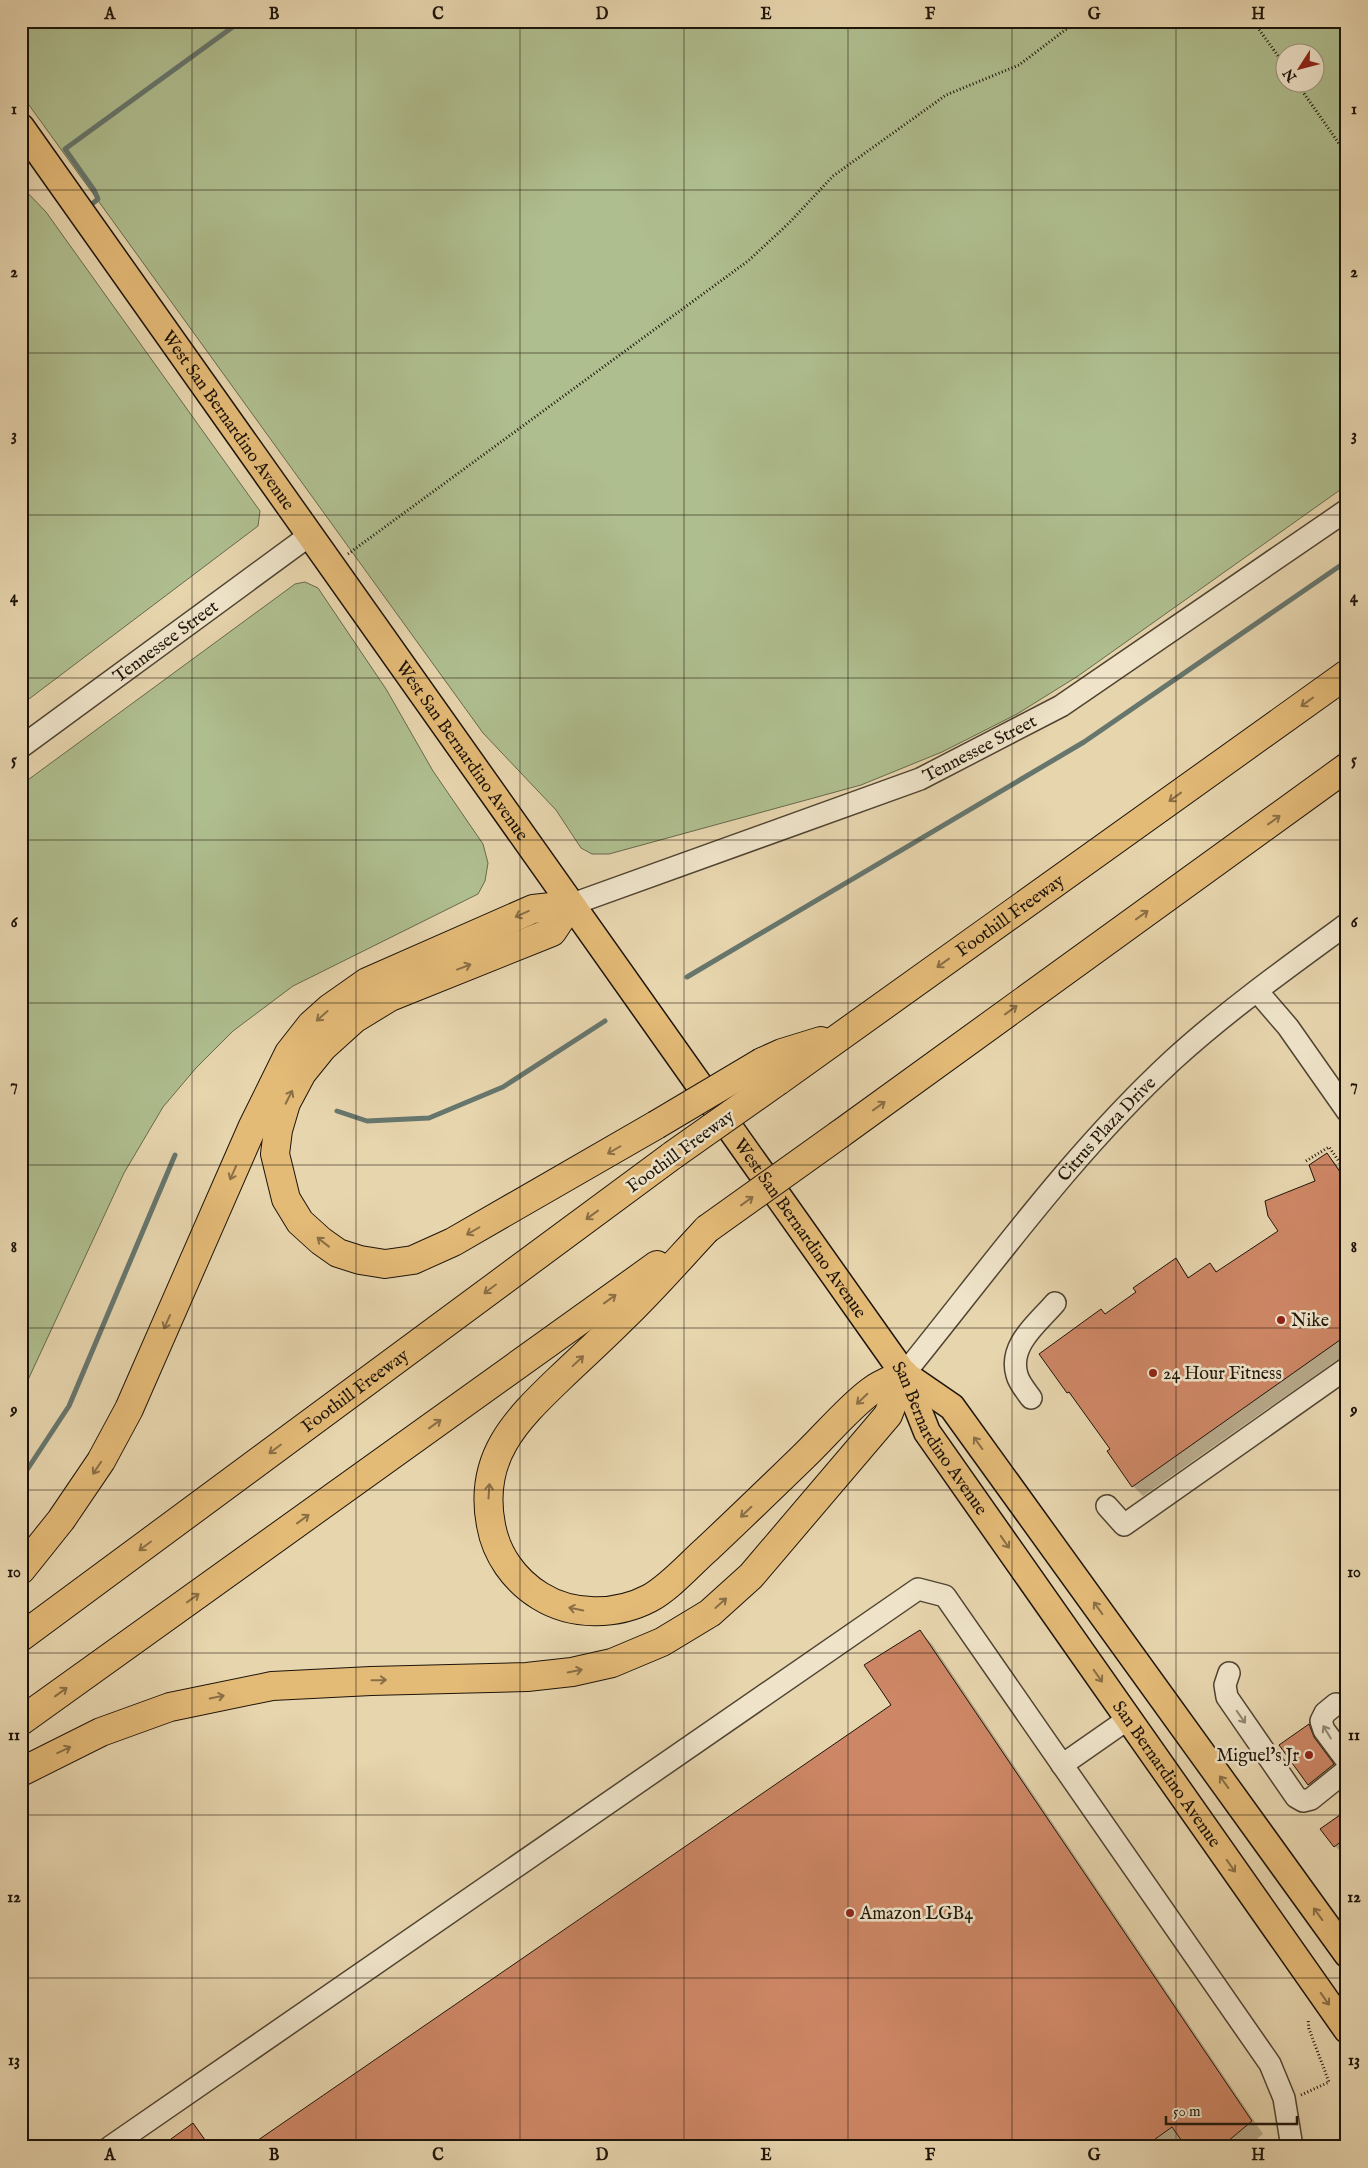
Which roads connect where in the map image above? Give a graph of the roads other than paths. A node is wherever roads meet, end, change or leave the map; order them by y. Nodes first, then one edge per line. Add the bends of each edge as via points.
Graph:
1 (21, 127) edge
2 (1347, 510) edge
3 (310, 536) junction
4 (1347, 674) edge
5 (21, 747) edge
6 (1347, 767) edge
7 (570, 905) junction
8 (1347, 924) edge
9 (1257, 991) junction
10 (770, 1071) junction
11 (1347, 1111) edge
12 (707, 1229) junction
13 (1055, 1303) dead end
14 (1347, 1368) edge
15 (904, 1374) junction
16 (1031, 1398) dead end
17 (1107, 1506) dead end
18 (21, 1570) edge
19 (21, 1637) edge
20 (1229, 1673) dead end
21 (1336, 1704) dead end
22 (1128, 1719) junction
23 (21, 1721) edge
24 (1347, 1761) edge
25 (1062, 1765) junction
26 (1347, 1770) edge
27 (21, 1772) edge
28 (1347, 1954) edge
29 (1347, 2030) edge
30 (110, 2147) edge
31 (1292, 2147) edge

1 - 3 main road, West San Bernardino Avenue
2 - 7 street, Tennessee Street via 1061,706 920,779
3 - 5 street, Tennessee Street
3 - 7 main road, West San Bernardino Avenue
4 -> 10 highway, Foothill Freeway via 844,1034
12 -> 6 highway, bridge
10 -> 7 highway, bridge via 656,1125 454,1242 414,1260 385,1264 360,1260 338,1253 321,1241 300,1222 286,1199 275,1154 286,1103 302,1073 323,1046 354,1019 390,997 552,932
7 - 15 main road, West San Bernardino Avenue
7 -> 18 highway via 533,909 367,982 312,1025 289,1053 252,1128 129,1408 101,1461 62,1520
8 - 9 street, Citrus Plaza Drive
9 - 11 street via 1288,1027
9 - 15 street, Citrus Plaza Drive via 1174,1059 1090,1145
10 -> 19 highway, Foothill Freeway, bridge via 673,1155
15 -> 12 highway via 871,1390 738,1520 652,1597 624,1609 589,1611 554,1605 534,1592 516,1577 502,1558 493,1536 488,1509 496,1457 524,1411 625,1316
23 -> 12 highway
13 - 16 street via 1022,1341 1014,1359 1017,1376
14 - 17 street via 1124,1525
15 -> 22 main road, San Bernardino Avenue via 927,1432
27 -> 15 highway via 101,1732 170,1707 282,1685 527,1677 572,1672 612,1663 662,1642 710,1613 751,1576 888,1415
28 -> 15 main road, San Bernardino Avenue via 952,1407
20 -> 26 street via 1225,1685 1227,1697 1296,1797 1303,1801 1311,1799
24 -> 21 street via 1321,1721
22 - 25 street
22 -> 29 main road, San Bernardino Avenue
25 - 30 street via 945,1596 918,1589
25 - 31 street via 1270,2064 1284,2096

